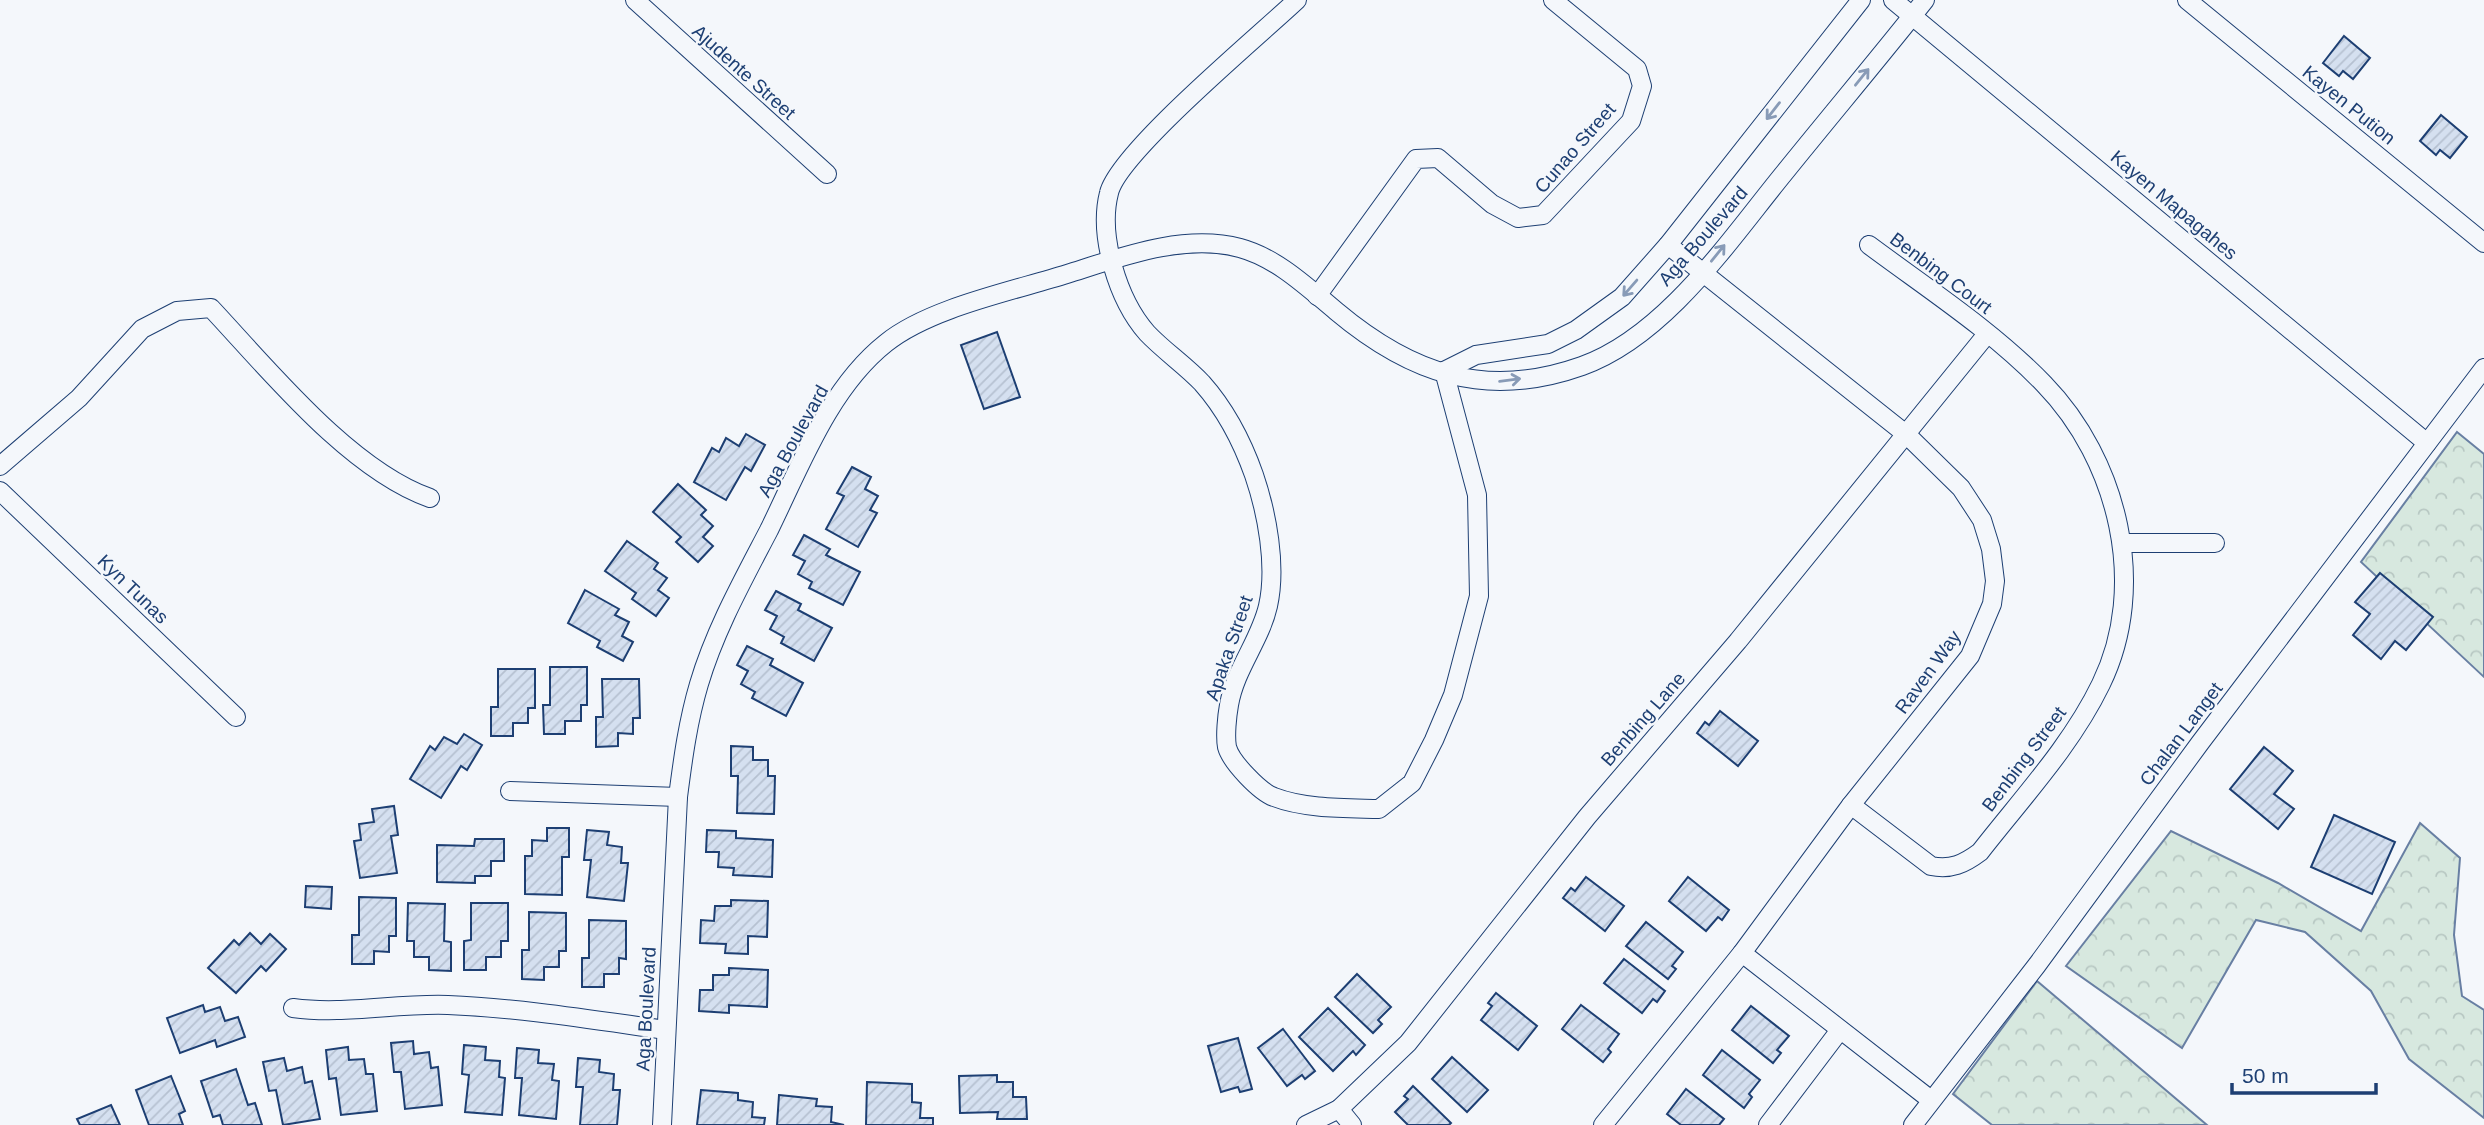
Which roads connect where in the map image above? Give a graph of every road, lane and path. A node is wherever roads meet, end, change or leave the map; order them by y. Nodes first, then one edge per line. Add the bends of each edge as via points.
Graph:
1 (635, 0) edge
2 (1297, 0) edge
3 (1553, 0) edge
4 (1861, 0) edge
5 (1893, 0) edge
6 (1925, 0) edge
7 (2187, 0) edge
8 (1912, 16) junction
9 (827, 174) dead end
10 (2484, 243) edge
11 (1668, 244) junction
12 (1869, 245) dead end
13 (1113, 260) junction
14 (1702, 274) junction
15 (1317, 296) junction
16 (1987, 334) junction
17 (2484, 368) edge
18 (1444, 371) junction
19 (1907, 435) junction
20 (2427, 443) junction
21 (0, 466) edge
22 (0, 491) edge
23 (430, 498) dead end
24 (2123, 543) junction
25 (2215, 543) dead end
26 (236, 717) dead end
27 (510, 791) dead end
28 (678, 797) junction
29 (1851, 805) junction
30 (1742, 953) junction
31 (293, 1008) dead end
32 (666, 1030) junction
33 (1840, 1030) junction
34 (1931, 1100) junction
35 (1339, 1109) junction
36 (662, 1125) edge
37 (1306, 1125) edge
38 (1352, 1125) edge
39 (1603, 1125) edge
40 (1768, 1125) edge
41 (1913, 1125) edge

1 - 9 street, Ajudente Street
2 - 13 street via 1119,172 1106,209
3 - 15 street, Cunao Street via 1637,69 1642,86 1630,121 1542,215 1518,218 1492,204 1438,158 1416,159
4 -> 11 street, Aga Boulevard
5 - 8 street, Kayen Mapagahes
6 - 8 street, Aga Boulevard
7 - 10 street, Kayen Pution
14 -> 8 street, Aga Boulevard
8 - 20 street, Kayen Mapagahes
11 - 14 street, Raven Way
11 -> 18 street, Aga Boulevard via 1622,297 1576,330 1548,344 1476,355
12 - 16 street, Benbing Court
13 - 15 street, Aga Boulevard via 1183,244 1217,243 1272,261
13 - 18 street, Apaka Street via 1128,303 1145,331 1201,382 1219,405 1238,433 1255,476 1271,578 1268,607 1228,705 1227,748 1247,776 1272,797 1379,809 1412,783 1453,695 1479,596 1479,537 1477,495
13 - 28 street, Aga Boulevard via 911,326 883,345 858,373 807,454 711,648 691,716
18 -> 14 street, Aga Boulevard via 1475,382 1506,382 1583,366 1620,347 1653,322
14 - 19 street, Raven Way
15 - 18 street, Aga Boulevard via 1397,356
16 - 19 street, Benbing Lane
16 - 24 street, Benbing Street via 2044,384 2069,414 2088,445
17 - 20 street, Chalan Langet
19 - 29 street, Raven Way via 1961,488 1982,520 1991,550 1992,604 1970,656
19 - 35 street, Benbing Lane via 1587,817 1408,1043
20 - 34 street, Chalan Langet
21 - 23 street via 79,398 142,329 177,311 211,308 319,424 403,488
22 - 26 street, Kyn Tunas
24 - 25 street
24 - 29 street, Benbing Street via 2123,604 2102,682 2074,733 1980,852 1945,869 1931,866
27 - 28 street
28 - 32 street, Aga Boulevard
29 - 30 street, Raven Way
30 - 33 street
30 - 39 street, Raven Way
31 - 32 street via 332,1011 449,1005
32 - 36 street, Aga Boulevard
33 - 34 street
33 - 40 street
34 - 41 street, Chalan Langet
35 - 37 street, Benbing Lane
35 - 38 street

